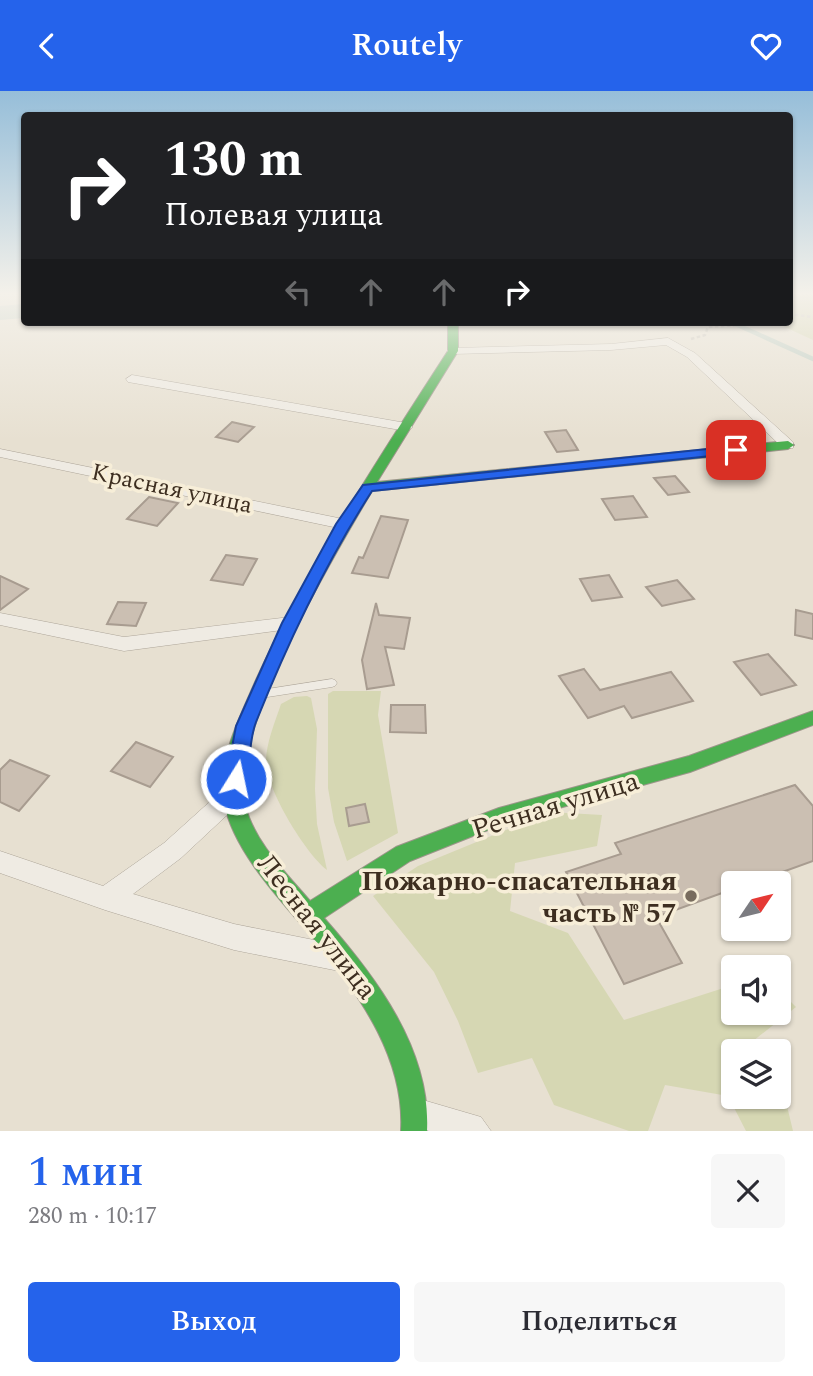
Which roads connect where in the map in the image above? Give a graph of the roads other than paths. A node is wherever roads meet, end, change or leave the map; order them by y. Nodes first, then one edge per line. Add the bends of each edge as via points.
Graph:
1 (453, 344) edge
2 (638, 344) edge
3 (672, 344) edge
4 (453, 351) junction
5 (132, 379) dead end
6 (406, 427) junction
7 (788, 445) joint
8 (0, 453) edge
9 (368, 487) junction
10 (343, 524) junction
11 (0, 619) edge
12 (290, 623) junction
13 (332, 683) dead end
14 (258, 694) junction
15 (813, 719) edge
16 (233, 795) junction
17 (0, 862) edge
18 (105, 898) junction
19 (309, 915) junction
20 (349, 960) junction
21 (415, 1122) edge
22 (473, 1129) edge

1 - 4 main road
2 - 4 street
3 - 7 street via 691,355
4 - 6 main road
5 - 6 street
6 - 9 main road
7 - 9 main road
8 - 10 street, Красная улица
9 - 10 main road
10 - 12 main road
11 - 12 street via 124,643
12 - 14 main road
13 - 14 lane
14 - 16 main road via 245,726
15 - 19 main road, Речная улица via 690,764 506,814 403,854
16 - 18 street via 173,853
16 - 19 main road, Лесная улица via 246,832 266,864
17 - 18 street
18 - 20 street via 234,937
19 - 20 main road, Лесная улица
20 - 21 main road, Лесная улица via 380,1003 403,1057
21 - 22 street

